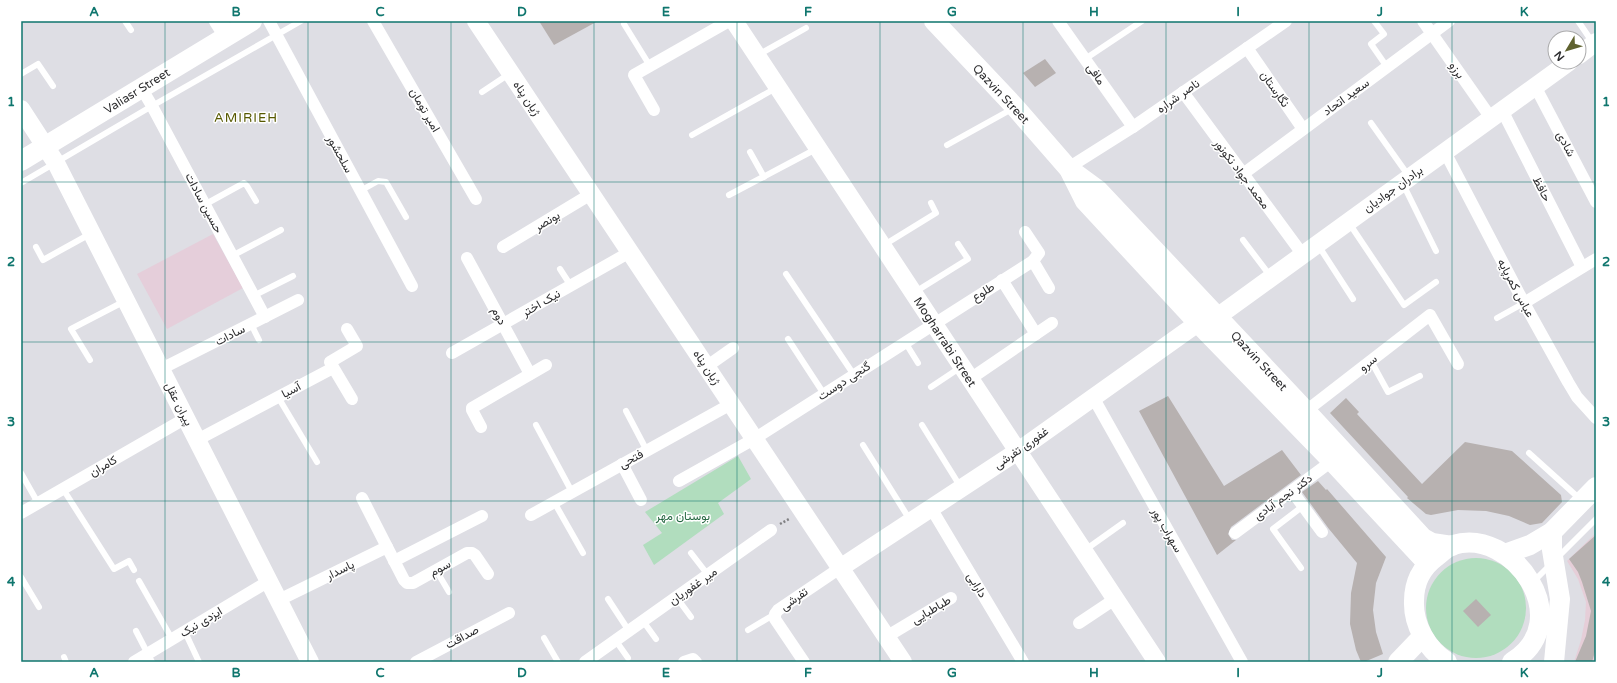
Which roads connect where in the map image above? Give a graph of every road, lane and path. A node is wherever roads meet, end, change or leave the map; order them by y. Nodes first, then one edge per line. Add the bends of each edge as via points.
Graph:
1 (125, 21) edge
2 (252, 21) edge
3 (269, 21) edge
4 (301, 21) edge
5 (373, 21) edge
6 (476, 21) edge
7 (729, 21) edge
8 (734, 21) edge
9 (934, 21) edge
10 (1058, 21) edge
11 (1142, 21) edge
12 (1286, 21) edge
13 (1374, 21) edge
14 (1423, 21) edge
15 (1450, 21) edge
16 (1578, 21) edge
17 (624, 24) dead end
18 (222, 28) edge
19 (806, 28) dead end
20 (131, 30) dead end
21 (1432, 34) junction
22 (276, 36) junction
23 (1247, 48) junction
24 (1590, 48) edge
25 (757, 56) junction
26 (1085, 59) junction
27 (650, 66) junction
28 (1387, 68) junction
29 (1558, 70) edge
30 (510, 73) junction
31 (21, 74) edge
32 (53, 86) dead end
33 (1535, 86) junction
34 (778, 87) junction
35 (142, 89) junction
36 (482, 92) dead end
37 (1183, 92) junction
38 (152, 106) junction
39 (1015, 107) junction
40 (21, 109) edge
41 (654, 110) dead end
42 (1497, 114) junction
43 (1371, 123) dead end
44 (1133, 127) junction
45 (1303, 130) junction
46 (692, 135) dead end
47 (947, 145) dead end
48 (818, 148) junction
49 (750, 152) dead end
50 (1445, 152) junction
51 (51, 155) junction
52 (21, 161) edge
53 (1068, 168) junction
54 (1243, 174) junction
55 (764, 177) junction
56 (1406, 180) junction
57 (21, 183) edge
58 (360, 191) junction
59 (591, 194) junction
60 (729, 195) dead end
61 (476, 199) dead end
62 (256, 201) dead end
63 (1596, 202) edge
64 (931, 203) dead end
65 (204, 205) junction
66 (406, 217) dead end
67 (1348, 222) junction
68 (281, 230) dead end
69 (1025, 232) dead end
70 (92, 233) junction
71 (1243, 240) dead end
72 (958, 244) dead end
73 (1318, 244) junction
74 (882, 246) junction
75 (36, 247) dead end
76 (503, 247) dead end
77 (1436, 251) dead end
78 (630, 252) junction
79 (1303, 254) junction
80 (232, 256) junction
81 (467, 258) dead end
82 (1596, 259) edge
83 (1033, 261) junction
84 (1582, 267) junction
85 (560, 269) dead end
86 (786, 274) dead end
87 (293, 276) dead end
88 (1271, 278) junction
89 (1002, 280) junction
90 (1436, 282) dead end
91 (412, 286) dead end
92 (571, 286) junction
93 (1049, 288) dead end
94 (913, 293) junction
95 (253, 296) junction
96 (1354, 299) dead end
97 (298, 300) dead end
98 (126, 301) junction
99 (1524, 303) junction
100 (1217, 316) junction
101 (265, 317) junction
102 (1497, 318) dead end
103 (934, 323) junction
104 (1052, 323) dead end
105 (1198, 323) junction
106 (251, 324) junction
107 (503, 324) junction
108 (347, 329) dead end
109 (1036, 334) junction
110 (788, 339) dead end
111 (259, 340) dead end
112 (904, 342) junction
113 (733, 348) dead end
114 (452, 354) dead end
115 (90, 360) dead end
116 (1371, 361) junction
117 (918, 363) dead end
118 (1458, 364) dead end
119 (546, 365) dead end
120 (706, 367) junction
121 (333, 368) junction
122 (161, 369) junction
123 (966, 373) junction
124 (530, 374) junction
125 (854, 375) junction
126 (1420, 376) dead end
127 (931, 387) dead end
128 (824, 394) junction
129 (278, 397) junction
130 (1093, 397) junction
131 (352, 400) dead end
132 (731, 404) junction
133 (626, 411) dead end
134 (1306, 411) junction
135 (186, 418) junction
136 (1596, 418) edge
137 (536, 425) dead end
138 (922, 425) dead end
139 (481, 427) dead end
140 (754, 439) junction
141 (197, 440) junction
142 (863, 445) dead end
143 (647, 451) junction
144 (1018, 451) junction
145 (1529, 453) dead end
146 (317, 462) dead end
147 (1332, 462) junction
148 (622, 464) junction
149 (21, 473) edge
150 (679, 481) dead end
151 (1596, 487) edge
152 (962, 488) junction
153 (63, 489) junction
154 (1292, 491) junction
155 (572, 492) junction
156 (362, 498) dead end
157 (641, 500) dead end
158 (1582, 501) junction
159 (554, 502) junction
160 (38, 503) junction
161 (1303, 506) junction
162 (931, 508) junction
163 (802, 510) junction
164 (21, 513) edge
165 (531, 515) dead end
166 (482, 516) dead end
167 (1596, 519) edge
168 (910, 521) junction
169 (1123, 523) dead end
170 (771, 530) joint
171 (1322, 532) dead end
172 (1552, 532) junction
173 (1235, 533) dead end
174 (1452, 546) junction
175 (387, 547) junction
176 (1084, 551) junction
177 (583, 553) dead end
178 (691, 553) dead end
179 (1505, 554) junction
180 (394, 561) junction
181 (1554, 561) junction
182 (1427, 563) junction
183 (840, 568) junction
184 (1301, 568) dead end
185 (134, 570) dead end
186 (436, 570) junction
187 (488, 574) dead end
188 (709, 576) junction
189 (21, 577) edge
190 (139, 581) dead end
191 (269, 581) junction
192 (1531, 583) junction
193 (449, 592) dead end
194 (677, 598) junction
195 (951, 598) dead end
196 (1115, 598) junction
197 (608, 599) dead end
198 (279, 600) junction
199 (39, 607) dead end
200 (509, 613) dead end
201 (775, 614) junction
202 (691, 617) dead end
203 (644, 621) junction
204 (1079, 623) dead end
205 (748, 630) dead end
206 (136, 631) dead end
207 (629, 631) junction
208 (185, 632) junction
209 (1422, 636) junction
210 (886, 637) junction
211 (544, 638) dead end
212 (172, 639) junction
213 (656, 639) dead end
214 (616, 641) junction
215 (150, 658) edge
216 (628, 658) dead end
217 (1439, 660) edge
218 (134, 662) edge
219 (199, 662) edge
220 (310, 662) edge
221 (416, 662) edge
222 (558, 662) edge
223 (585, 662) edge
224 (684, 662) edge
225 (696, 662) edge
226 (804, 662) edge
227 (903, 662) edge
228 (1024, 662) edge
229 (1157, 662) edge
230 (1242, 662) edge
231 (1398, 662) edge
232 (1512, 662) edge
233 (1554, 662) edge

1 - 20 lane
2 - 18 main road, Valiasr Street
3 - 22 street, سلحشور
4 - 22 lane
5 - 61 street, امیر تومان
6 - 30 street, ژیان پناه
7 - 27 street
8 - 25 street, Mogharrabi Street
9 - 39 main road, Qazvin Street
10 - 26 street, مافی
11 - 26 lane
12 - 23 street, ناصر شراره
13 - 28 lane via 1384,34 1371,44
14 - 21 street, برزو
15 - 21 street, سعید اتحاد
16 - 24 lane
17 - 27 lane
18 - 35 main road, Valiasr Street
19 - 25 lane
21 - 28 street, سعید اتحاد
21 - 42 street, برزو
22 - 38 lane
22 - 58 street, سلحشور
23 - 37 street, ناصر شراره
23 - 45 street, نگارستان
25 - 34 street, Mogharrabi Street
26 - 44 street, مافی
27 - 41 street via 634,75
28 - 45 street, سعید اتحاد
29 - 33 street, برادران جوادیان
30 - 36 lane, ژیان پناه
30 - 59 street, ژیان پناه
31 - 32 lane via 38,64
33 - 42 street, برادران جوادیان
33 - 63 street, شادی
34 - 46 lane
34 - 48 street, Mogharrabi Street
35 - 38 street, حسین سادات
35 - 51 main road, Valiasr Street
37 - 44 street, ناصر شراره
37 - 54 street, محمد جواد نکونور
38 - 51 lane
38 - 65 street, حسین سادات
39 - 47 lane
39 - 53 main road, Qazvin Street
40 - 51 street, پیران عقل
42 - 50 street, برادران جوادیان
42 - 84 street, حافظ
43 - 56 lane
44 - 53 street, ناصر شراره
45 - 54 street, سعید اتحاد
48 - 55 lane
48 - 74 street, Mogharrabi Street
49 - 55 lane
50 - 56 street, برادران جوادیان
50 - 99 street, عباس کمرپایه
51 - 52 main road, Valiasr Street
51 - 57 lane
51 - 70 street, پیران عقل
53 - 100 main road, Qazvin Street via 1098,190
53 - 105 main road, Qazvin Street via 1085,201
54 - 79 street, محمد جواد نکونور
55 - 60 lane
56 - 67 street, برادران جوادیان
56 - 77 lane
58 - 66 lane via 378,181 386,182
58 - 91 street, سلحشور
59 - 76 street, بونصر
59 - 78 street, ژیان پناه
62 - 65 lane via 244,183
64 - 74 lane via 936,213
65 - 80 street, حسین سادات
67 - 73 street, برادران جوادیان
67 - 90 lane via 1404,305
68 - 80 lane
69 - 83 street via 1039,253
70 - 75 lane via 43,260
70 - 98 street, پیران عقل
71 - 88 lane
72 - 94 lane via 968,259
73 - 79 street, برادران جوادیان
73 - 96 lane
74 - 94 street, Mogharrabi Street
78 - 92 street, نیک اختر
78 - 120 street, ژیان پناه
79 - 88 street, برادران جوادیان
80 - 95 street, حسین سادات
81 - 107 street, دوم
82 - 84 street
83 - 89 street, طلوع
83 - 93 street
84 - 99 street
85 - 92 lane
86 - 125 lane
87 - 95 lane
88 - 100 street, برادران جوادیان
89 - 103 street, طلوع
89 - 109 street
92 - 107 street, نیک اختر
94 - 103 street, Mogharrabi Street
95 - 101 street, حسین سادات
97 - 101 street, سادات
98 - 115 lane via 71,329
98 - 122 street, پیران عقل
99 - 102 lane
99 - 136 street, عباس کمرپایه via 1574,392
100 - 134 main road, Qazvin Street
101 - 106 street, سادات
103 - 112 street, گنجی دوست
103 - 123 street, Mogharrabi Street
104 - 109 street
105 - 130 street, غفوری تفرشی
105 - 147 main road, Qazvin Street
106 - 111 lane
106 - 122 street, سادات
107 - 114 street, نیک اختر
107 - 124 street, دوم
108 - 121 street, آسیا via 357,346 330,362
109 - 123 street
110 - 128 lane
112 - 117 lane
112 - 125 street, گنجی دوست
113 - 120 street
116 - 118 street, سرو via 1430,315
116 - 126 lane via 1388,392
116 - 134 street, سرو
119 - 124 street
120 - 132 street, ژیان پناه
121 - 129 street, آسیا
121 - 131 street
122 - 135 street, پیران عقل
123 - 127 lane
123 - 144 street, Mogharrabi Street
124 - 139 street via 472,408
125 - 128 street, گنجی دوست
128 - 140 street, گنجی دوست
129 - 141 street, آسیا
129 - 146 lane
130 - 144 street, غفوری تفرشی
130 - 230 street, سهراب پور
132 - 140 street, ژیان پناه
132 - 143 street, فتحی
133 - 143 lane
134 - 174 main road, Qazvin Street via 1423,538 1432,543
135 - 141 street, پیران عقل
135 - 153 street, کامران
137 - 155 lane
138 - 152 lane
140 - 150 street, گنجی دوست
140 - 163 street, ژیان پناه
141 - 191 street, پیران عقل
142 - 168 lane
143 - 148 street, فتحی
144 - 152 street, غفوری تفرشی
144 - 176 street, Mogharrabi Street
145 - 158 lane
147 - 154 street, دکتر نجم آبادی
147 - 182 main road, Qazvin Street
148 - 155 street, فتحی
148 - 157 street
149 - 160 lane
151 - 158 main road
152 - 162 street, غفوری تفرشی
153 - 160 street, کامران
153 - 185 lane via 114,569 129,561
154 - 161 street
154 - 173 street, دکتر نجم آبادی
155 - 159 street, فتحی
156 - 175 street
158 - 172 main road
159 - 165 street, فتحی
159 - 177 lane
160 - 164 street, کامران
161 - 171 street
161 - 184 lane via 1273,529
162 - 168 street, غفوری تفرشی
162 - 228 street, دارابی
163 - 170 path
163 - 183 street, ژیان پناه
166 - 180 street
167 - 181 lane
168 - 183 street, غفوری تفرشی
169 - 176 lane
170 - 188 street, میر غفوریان
172 - 179 main road via 1530,545
172 - 181 main road
174 - 179 main road via 1462,543 1482,545
174 - 182 main road
175 - 180 street
175 - 198 street, پاسدار
176 - 196 street, Mogharrabi Street
178 - 188 lane
179 - 192 main road
180 - 186 street, سوم via 407,583 413,583
181 - 192 lane
181 - 233 main road via 1560,599
182 - 209 main road via 1419,576 1413,607
183 - 201 street, تفرشی
183 - 210 street, ژیان پناه
186 - 187 street, سوم via 467,553 472,553
186 - 193 lane
188 - 194 street, میر غفوریان
189 - 199 lane
190 - 212 lane
191 - 198 street, پیران عقل
191 - 208 street, ایزدی نیک
192 - 232 main road via 1541,613 1538,632 1532,644
194 - 202 lane
194 - 203 street, میر غفوریان
195 - 210 street, طباطبایی
196 - 204 street
196 - 229 street, Mogharrabi Street
197 - 207 lane
198 - 220 street, پیران عقل
200 - 221 street, صداقت
201 - 205 lane, تفرشی
201 - 226 street via 775,619
203 - 207 street, میر غفوریان
203 - 213 lane
206 - 215 lane
207 - 214 street, میر غفوریان
208 - 212 street, ایزدی نیک
208 - 219 lane
209 - 217 main road
209 - 231 main road
210 - 227 street, ژیان پناه
211 - 222 lane
212 - 215 street, ایزدی نیک
214 - 216 lane
214 - 223 street, میر غفوریان
215 - 218 street, ایزدی نیک
224 - 225 street

